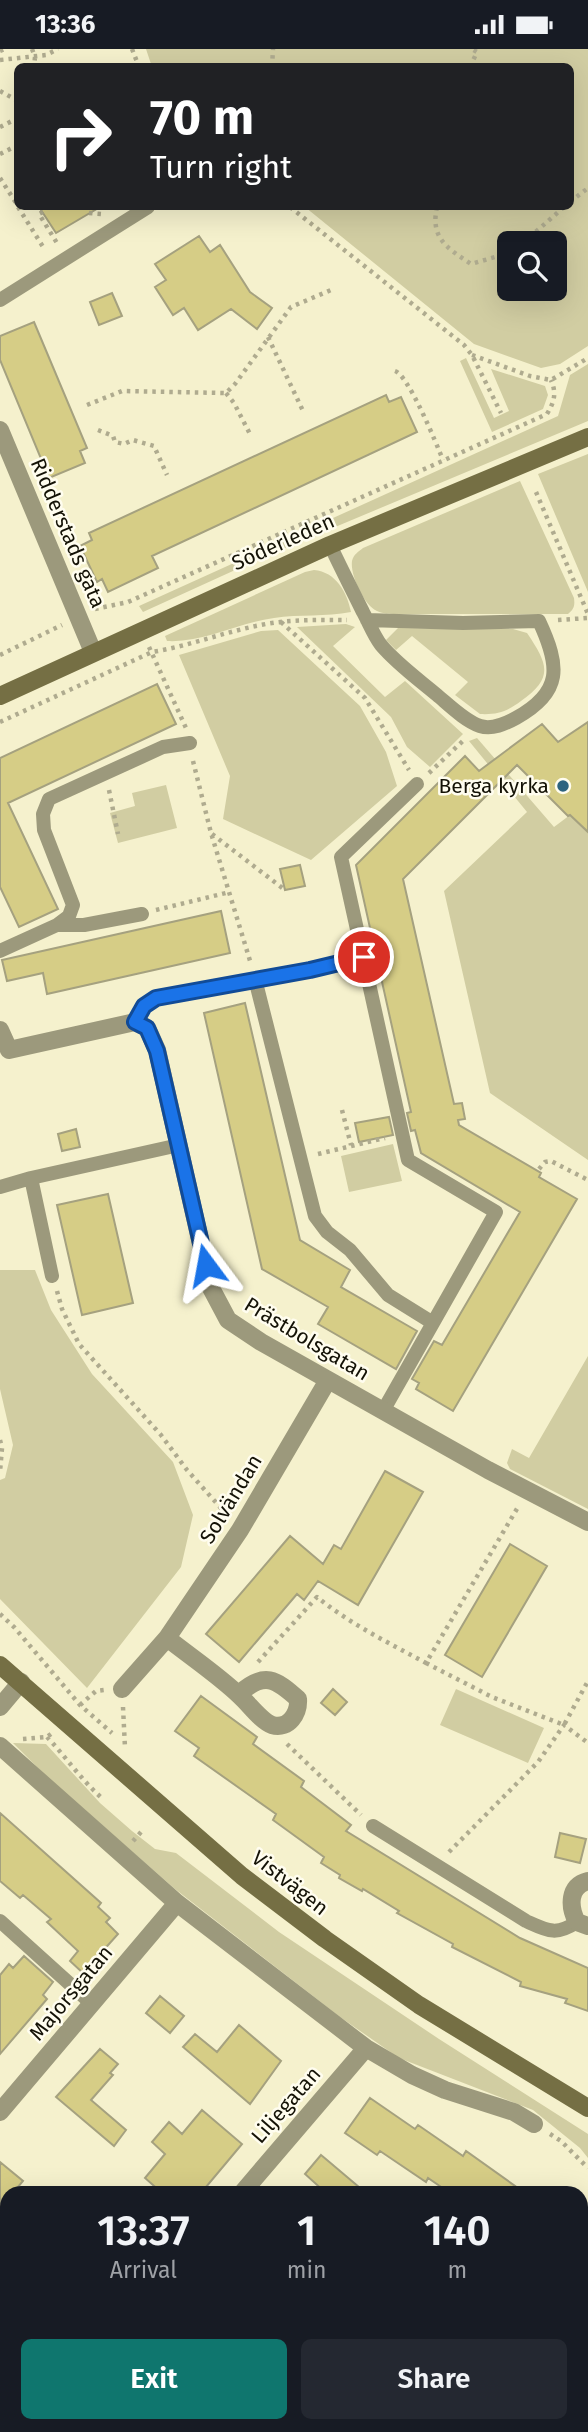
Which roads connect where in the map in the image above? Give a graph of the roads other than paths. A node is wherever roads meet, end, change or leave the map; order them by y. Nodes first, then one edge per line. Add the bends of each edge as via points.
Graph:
1 (143, 210) edge
2 (0, 300) edge
3 (0, 431) edge
4 (588, 437) edge
5 (330, 545) junction
6 (367, 620) junction
7 (93, 652) junction
8 (0, 696) edge
9 (190, 743) road end
10 (416, 784) road end
11 (142, 914) road end
12 (57, 925) junction
13 (0, 951) edge
14 (364, 957) junction
15 (256, 979) junction
16 (135, 1022) junction
17 (0, 1030) edge
18 (179, 1145) junction
19 (31, 1178) junction
20 (0, 1187) edge
21 (52, 1276) road end
22 (433, 1323) junction
23 (328, 1380) junction
24 (383, 1411) junction
25 (588, 1522) edge
26 (167, 1638) junction
27 (0, 1665) edge
28 (20, 1682) junction
29 (122, 1689) road end
30 (236, 1692) junction
31 (0, 1707) edge
32 (0, 1747) edge
33 (373, 1826) road end
34 (588, 1881) edge
35 (177, 1903) junction
36 (0, 1921) edge
37 (582, 1924) edge
38 (92, 2004) junction
39 (366, 2048) junction
40 (585, 2107) edge
41 (0, 2112) edge
42 (534, 2123) road end
43 (248, 2186) edge

1 - 2 lane
3 - 7 street, Ridderstads gata
4 - 5 main road, Söderleden
5 - 6 lane
5 - 7 main road, Söderleden
6 - 6 lane via 380,644 401,664 479,726 506,723 528,711 546,696 553,682 552,650 539,621
7 - 8 main road, Söderleden
9 - 12 lane via 163,747 49,799 43,814 44,830 73,905 69,916
10 - 14 lane via 341,857
11 - 12 lane via 84,926
12 - 13 lane
14 - 15 lane
14 - 22 lane via 408,1160 496,1212
15 - 16 lane via 156,998 144,1006
15 - 22 lane via 315,1216 388,1295
16 - 17 street via 9,1050
16 - 18 street, Prästbolsgatan via 153,1038
18 - 19 lane
18 - 23 street, Prästbolsgatan via 211,1288 228,1320
19 - 20 lane
19 - 21 lane
22 - 24 lane
23 - 24 street, Prästbolsgatan
23 - 26 street, Solvändan via 240,1530
24 - 25 street, Prästbolsgatan
26 - 29 street, Solvändan
26 - 30 street
27 - 28 main road, Vistvägen
28 - 31 street
28 - 40 main road, Vistvägen via 242,1876 419,2005
30 - 30 street via 270,1725 291,1721 299,1708 298,1699 281,1683 265,1680
32 - 35 street
33 - 37 lane via 547,1931
34 - 37 street via 573,1891 571,1903
35 - 38 street, Majorsgatan
35 - 39 street
36 - 38 lane
38 - 41 street, Majorsgatan
39 - 42 street via 445,2090
39 - 43 street, Liljegatan

